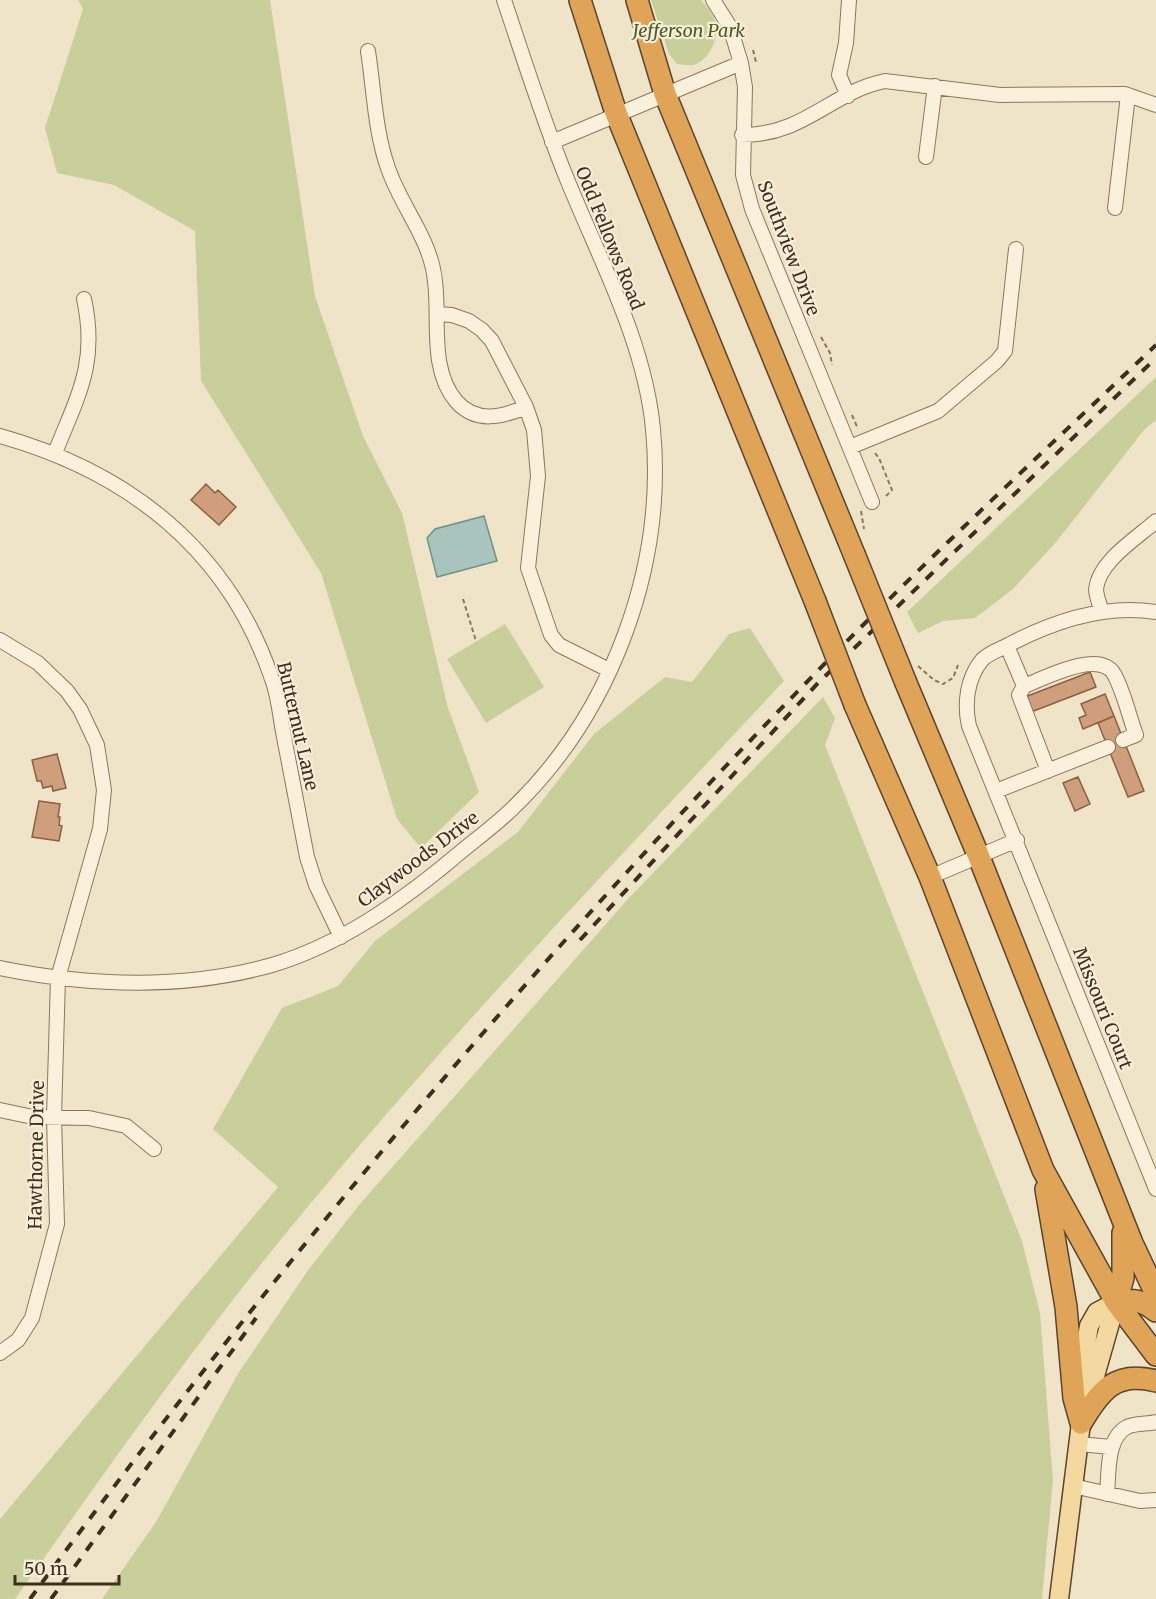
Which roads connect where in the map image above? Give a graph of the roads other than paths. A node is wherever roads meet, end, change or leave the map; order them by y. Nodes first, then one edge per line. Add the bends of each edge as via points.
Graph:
1 (504, 0) edge
2 (580, 0) edge
3 (637, 0) edge
4 (713, 0) edge
5 (849, 0) edge
6 (368, 51) dead end
7 (741, 63) junction
8 (935, 86) junction
9 (665, 94) junction
10 (1128, 95) junction
11 (848, 96) junction
12 (1156, 105) edge
13 (616, 113) junction
14 (742, 135) junction
15 (552, 142) junction
16 (926, 157) dead end
17 (1115, 208) dead end
18 (1016, 249) dead end
19 (84, 299) dead end
20 (437, 314) junction
21 (526, 407) junction
22 (0, 436) edge
23 (850, 447) junction
24 (55, 453) junction
25 (655, 494) joint
26 (872, 502) road end
27 (1156, 521) edge
28 (1102, 612) junction
29 (1156, 612) edge
30 (0, 640) edge
31 (1007, 646) junction
32 (609, 670) junction
33 (1024, 686) junction
34 (1123, 740) dead end
35 (1108, 747) dead end
36 (1048, 771) junction
37 (996, 791) junction
38 (1017, 840) junction
39 (979, 856) junction
40 (930, 877) junction
41 (341, 937) junction
42 (0, 968) edge
43 (58, 978) junction
44 (0, 1110) edge
45 (54, 1117) junction
46 (154, 1149) dead end
47 (1043, 1170) junction
48 (1156, 1189) edge
49 (1120, 1211) junction
50 (1156, 1294) edge
51 (1116, 1302) junction
52 (1156, 1311) edge
53 (0, 1353) edge
54 (1156, 1355) edge
55 (1156, 1381) edge
56 (1156, 1422) edge
57 (1081, 1423) junction
58 (1078, 1444) junction
59 (1112, 1447) junction
60 (1074, 1486) junction
61 (1107, 1494) junction
62 (1156, 1500) edge
63 (1059, 1599) edge

1 - 15 street, Odd Fellows Road
2 - 13 highway
3 - 9 highway
4 - 7 street, Southview Drive via 730,27
5 - 11 street via 839,75
6 - 20 street via 382,152 426,246 432,264
7 - 9 street
7 - 14 street, Southview Drive via 745,87
8 - 10 street via 1000,95
8 - 11 street via 885,81
8 - 16 street
9 - 13 street
9 - 39 highway, bridge
10 - 12 street
10 - 17 street
11 - 14 street via 788,128
13 - 15 street
13 - 40 highway, bridge via 855,705
14 - 23 street, Southview Drive via 743,175 752,209
15 - 25 street, Odd Fellows Road via 643,372 653,426
18 - 23 street via 1005,351 997,361 938,411
19 - 24 street via 90,324 87,372
20 - 21 street via 469,321 482,330 492,341
20 - 21 street via 441,366 456,402 468,411 491,417
21 - 32 street via 534,430 538,476 528,567 551,635 559,645
22 - 24 street, Butternut Lane
23 - 26 street, Southview Drive
24 - 41 street, Butternut Lane via 118,484 154,510 187,540 238,606 273,681 307,857
25 - 32 street, Claywoods Drive via 640,586
27 - 28 street via 1111,560 1099,578 1096,591
28 - 29 street, Missouri Court
28 - 31 street, Missouri Court via 1067,620
30 - 43 street, Hawthorne Drive via 38,663 68,691 90,727 102,768 100,829
31 - 33 street
31 - 37 street, Missouri Court via 982,660 968,688 967,701 969,726
32 - 41 street, Claywoods Drive via 577,728 512,809 390,908
33 - 34 street via 1089,663 1101,663 1113,673 1136,735
33 - 36 street via 1019,695
35 - 36 street
36 - 37 street
37 - 38 street, Missouri Court
38 - 39 street
38 - 48 street, Missouri Court
39 - 40 street
39 - 49 highway
40 - 47 highway
41 - 43 street, Claywoods Drive via 272,965 211,978 155,983
42 - 43 street, Claywoods Drive
43 - 45 street, Hawthorne Drive
44 - 45 street
45 - 46 street via 89,1118 126,1126
45 - 53 street, Hawthorne Drive via 57,1224 32,1318 18,1340
47 - 51 highway
47 - 57 highway via 1059,1255 1074,1398
49 - 50 highway
49 - 51 highway via 1124,1256
51 - 52 highway via 1132,1299 1147,1303
51 - 54 highway
51 - 57 main road via 1097,1312 1089,1326 1083,1360
55 - 57 highway via 1132,1378 1107,1386
56 - 59 street via 1127,1427
57 - 58 main road
58 - 59 street
58 - 60 main road
59 - 61 street
60 - 61 street
60 - 63 main road
61 - 62 street

